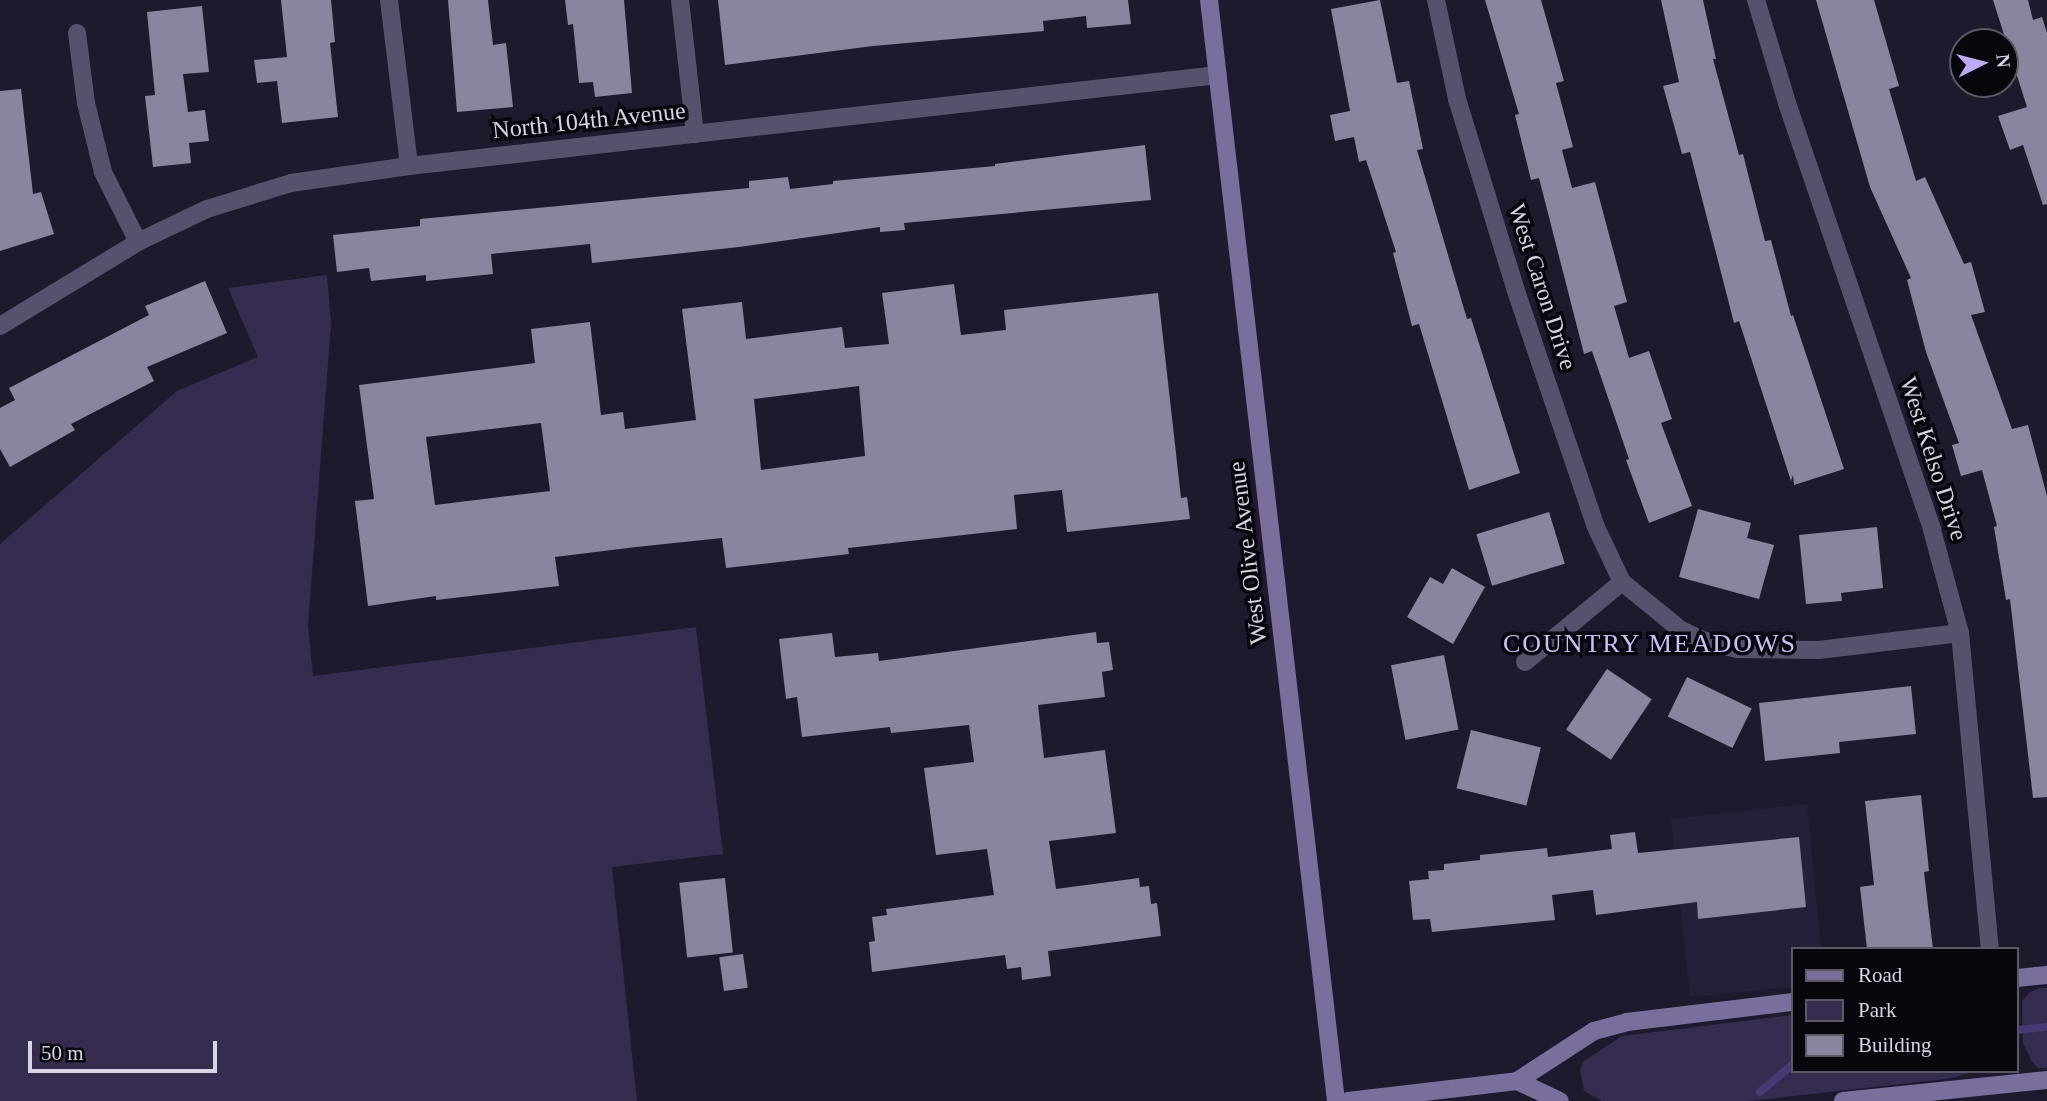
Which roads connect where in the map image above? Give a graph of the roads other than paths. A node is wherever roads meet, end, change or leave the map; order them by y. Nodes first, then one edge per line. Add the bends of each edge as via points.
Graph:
1 (389, 0) edge
2 (680, 0) edge
3 (1209, 0) edge
4 (1436, 0) edge
5 (1756, 0) edge
6 (76, 33) dead end
7 (1218, 75) junction
8 (695, 134) junction
9 (409, 166) junction
10 (138, 242) junction
11 (0, 326) edge
12 (1622, 582) junction
13 (1960, 633) junction
14 (1525, 662) dead end
15 (1990, 947) edge
16 (2047, 975) edge
17 (2019, 978) edge
18 (1792, 1002) edge
19 (2003, 1078) edge
20 (2047, 1080) edge
21 (1517, 1081) junction
22 (1336, 1101) edge
23 (1348, 1101) edge
24 (1560, 1101) edge
25 (1843, 1101) edge

1 - 9 street
2 - 8 street
3 - 7 main road, West Olive Avenue
4 - 12 street, West Caron Drive via 1457,99 1515,288 1595,525
5 - 13 street, West Kelso Drive via 1932,530
6 - 10 street via 86,103 103,172
7 - 8 street, North 104th Avenue
7 - 22 main road, West Olive Avenue
8 - 9 street, North 104th Avenue
9 - 10 street, North 104th Avenue via 291,183 207,209
10 - 11 street, North 104th Avenue
12 - 13 street, West Caron Drive via 1681,630 1737,649 1819,650
12 - 14 street
13 - 15 street, West Kelso Drive
16 - 17 main road
18 - 21 main road via 1627,1022 1594,1031
19 - 20 main road
19 - 25 main road
21 - 23 main road
21 - 24 main road

